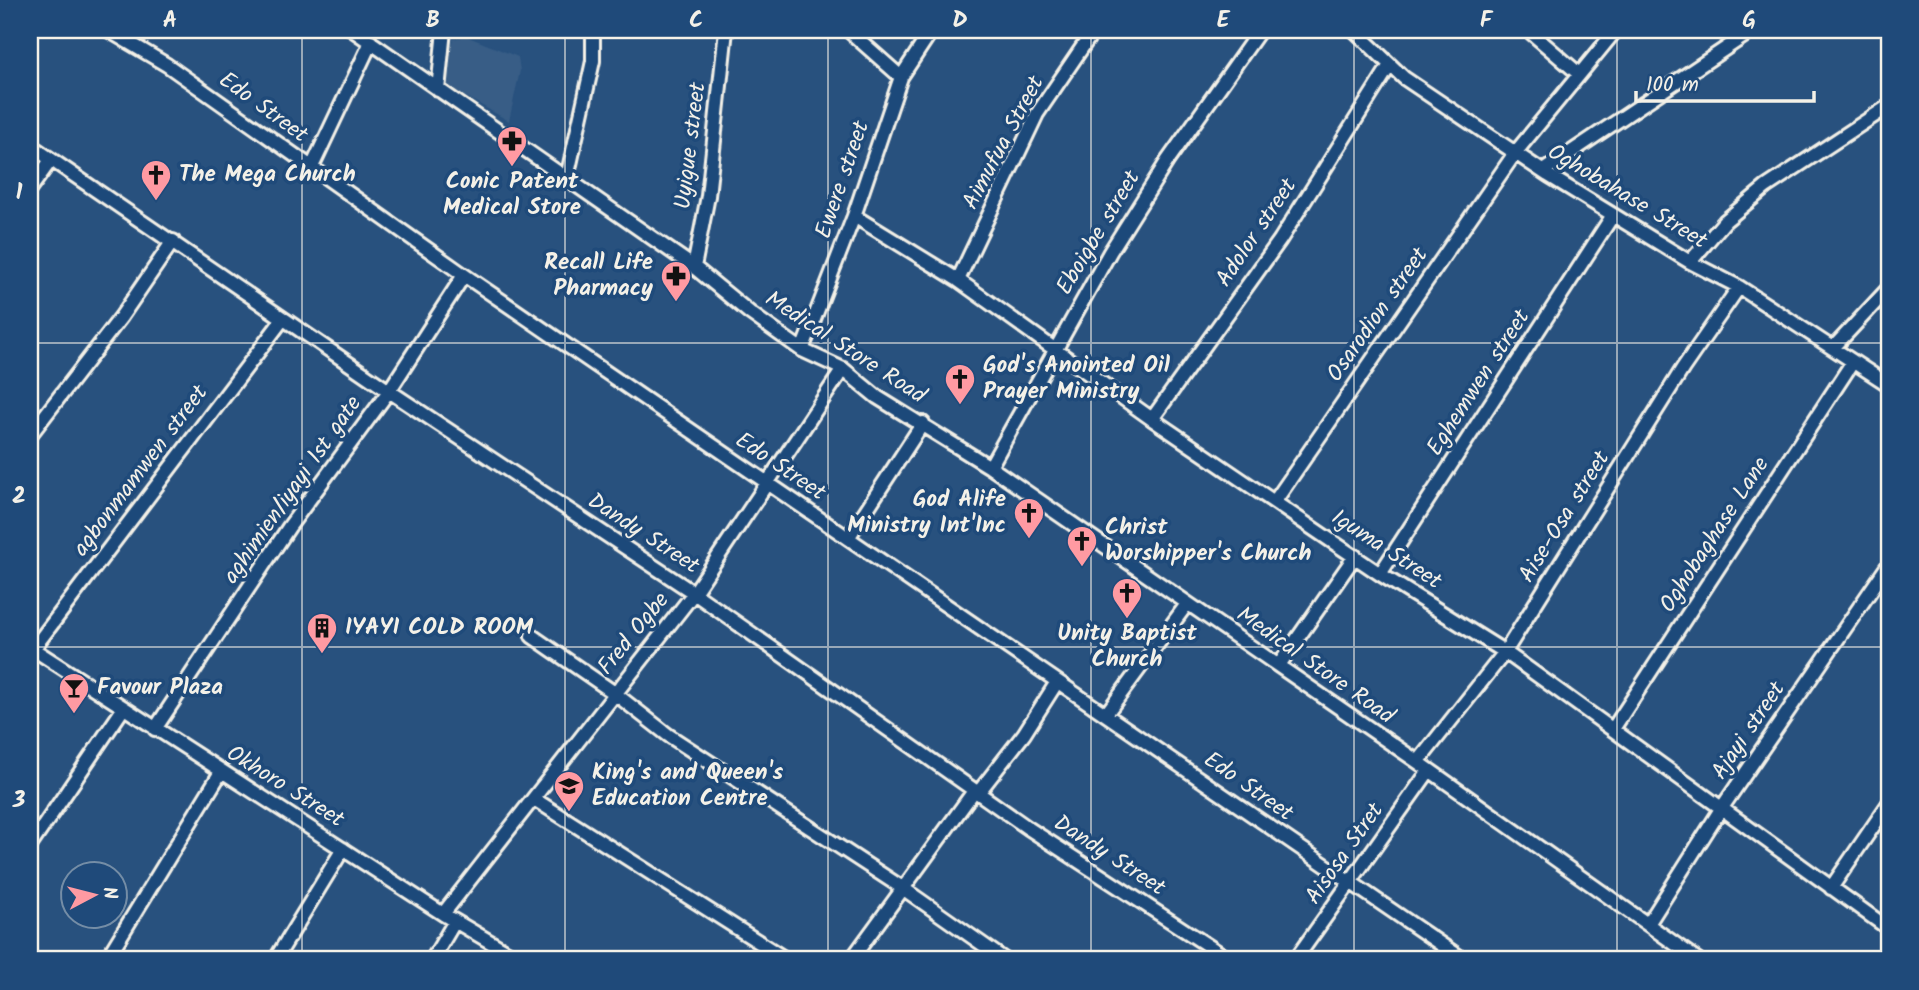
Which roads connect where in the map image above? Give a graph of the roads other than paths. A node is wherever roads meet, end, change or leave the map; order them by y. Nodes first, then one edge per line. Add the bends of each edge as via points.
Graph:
1 (108, 30) edge
2 (353, 30) edge
3 (443, 30) edge
4 (593, 30) edge
5 (726, 30) edge
6 (848, 30) edge
7 (932, 30) edge
8 (1094, 30) edge
9 (1260, 30) edge
10 (1354, 30) edge
11 (1528, 30) edge
12 (1616, 30) edge
13 (1753, 30) edge
14 (371, 42) junction
15 (1390, 65) junction
16 (1580, 74) junction
17 (901, 77) junction
18 (438, 90) junction
19 (1889, 106) edge
20 (30, 145) edge
21 (1515, 153) junction
22 (51, 160) junction
23 (311, 169) junction
24 (1543, 172) junction
25 (567, 178) junction
26 (30, 188) edge
27 (1613, 215) junction
28 (854, 216) junction
29 (173, 241) junction
30 (1690, 262) junction
31 (694, 267) junction
32 (464, 275) junction
33 (958, 280) junction
34 (1739, 287) junction
35 (1889, 288) edge
36 (283, 319) junction
37 (1833, 348) junction
38 (802, 350) junction
39 (1054, 351) junction
40 (1852, 363) junction
41 (843, 369) junction
42 (1889, 385) edge
43 (389, 391) junction
44 (1152, 419) junction
45 (923, 423) junction
46 (30, 435) edge
47 (990, 467) junction
48 (766, 483) junction
49 (1275, 502) junction
50 (848, 538) junction
51 (1355, 556) junction
52 (1889, 564) edge
53 (1380, 573) junction
54 (694, 593) junction
55 (1187, 604) junction
56 (533, 636) dead end
57 (31, 648) edge
58 (1505, 652) junction
59 (1279, 665) junction
60 (1057, 682) junction
61 (613, 692) junction
62 (123, 709) junction
63 (1106, 714) junction
64 (155, 729) junction
65 (1613, 730) junction
66 (1418, 762) junction
67 (221, 772) junction
68 (1428, 772) junction
69 (976, 792) junction
70 (534, 799) junction
71 (1889, 803) edge
72 (1721, 810) junction
73 (30, 846) edge
74 (343, 849) junction
75 (1352, 884) junction
76 (1831, 888) junction
77 (904, 889) junction
78 (443, 914) junction
79 (455, 921) junction
80 (1648, 924) junction
81 (1889, 929) edge
82 (106, 960) edge
83 (275, 960) edge
84 (432, 960) edge
85 (521, 960) edge
86 (787, 960) edge
87 (851, 960) edge
88 (1005, 960) edge
89 (1230, 960) edge
90 (1295, 960) edge
91 (1462, 960) edge
92 (1698, 960) edge

1 - 23 street, Edo Street via 167,65
2 - 14 street, Medical Store Road
3 - 18 street
4 - 25 street via 593,61
5 - 31 street, Uyigue street via 708,196
6 - 17 street
7 - 17 street, Ewere street
8 - 33 street, Aimufua Street via 1037,114
9 - 39 street, Eboigbe street via 1168,160
10 - 15 street, Oghobahase Street
11 - 16 street
12 - 16 street, Osarodion street
13 - 24 street
14 - 18 street, Medical Store Road
14 - 23 street
15 - 21 street, Oghobahase Street
15 - 44 street, Adolor street via 1280,240
16 - 21 street, Osarodion street
17 - 28 street, Ewere street
18 - 25 street, Medical Store Road
19 - 30 street via 1766,187 1725,221
20 - 22 street, Dandy Street
21 - 24 street, Oghobahase Street
21 - 49 street, Osarodion street
22 - 26 street
22 - 29 street, Dandy Street
23 - 32 street, Edo Street
24 - 27 street, Oghobahase Street
25 - 31 street, Medical Store Road
27 - 30 street, Oghobahase Street
27 - 53 street, Eghemwen street
28 - 33 street, Iguma Street
28 - 38 street, Ewere street
29 - 36 street, Dandy Street
29 - 46 street
30 - 34 street, Oghobahase Street
31 - 38 street, Medical Store Road
32 - 43 street, aghimien/iyayi 1st gate
32 - 48 street, Edo Street
33 - 39 street, Iguma Street
34 - 37 street, Oghobahase Street
34 - 58 street, Aise-Osa street
35 - 37 street
36 - 43 street, Dandy Street
36 - 57 street, agbonmamwen street
37 - 40 street, Oghobahase Street
38 - 41 street, Medical Store Road
39 - 44 street, Iguma Street
39 - 47 street, Eboigbe street
40 - 42 street, Oghobahase Street
40 - 65 street, Oghobaghase Lane
41 - 45 street, Medical Store Road via 877,397
41 - 48 street, Fred Ogbe
43 - 54 street, Dandy Street
43 - 64 street, aghimien/iyayi 1st gate via 289,527
44 - 49 street, Iguma Street
45 - 47 street, Medical Store Road
45 - 50 street
47 - 55 street, Medical Store Road
48 - 50 street, Edo Street
48 - 54 street, Fred Ogbe
49 - 51 street, Iguma Street
50 - 60 street, Edo Street
51 - 53 street, Iguma Street
51 - 59 street
52 - 72 street, Ajayi street
53 - 58 street, Iguma Street
54 - 61 street, Fred Ogbe
54 - 69 street, Dandy Street
55 - 59 street, Medical Store Road
55 - 63 street
56 - 61 street
57 - 62 street, Okhoro Street
58 - 65 street, Iguma Street
58 - 66 street, Aise-Osa street
59 - 66 street, Medical Store Road
60 - 63 street, Edo Street
60 - 69 street via 1024,734
61 - 70 street, Fred Ogbe
61 - 77 street via 668,735
62 - 64 street, Okhoro Street
62 - 73 street
63 - 75 street, Edo Street
64 - 67 street, Okhoro Street
65 - 72 street, Iguma Street
66 - 68 street, Medical Store Road
67 - 74 street, Okhoro Street
67 - 82 street
68 - 75 street, Aisosa Stret
68 - 80 street, Medical Store Road
69 - 77 street
69 - 89 street, Dandy Street
70 - 78 street, Fred Ogbe
70 - 86 street
71 - 76 street
72 - 76 street, Iguma Street
72 - 80 street, Ajayi street
74 - 78 street, Okhoro Street
74 - 83 street
75 - 90 street, Aisosa Stret
75 - 91 street, Edo Street
76 - 81 street, Iguma Street
77 - 87 street
77 - 88 street
78 - 79 street, Okhoro Street
79 - 84 street
79 - 85 street, Okhoro Street
80 - 92 street, Medical Store Road

